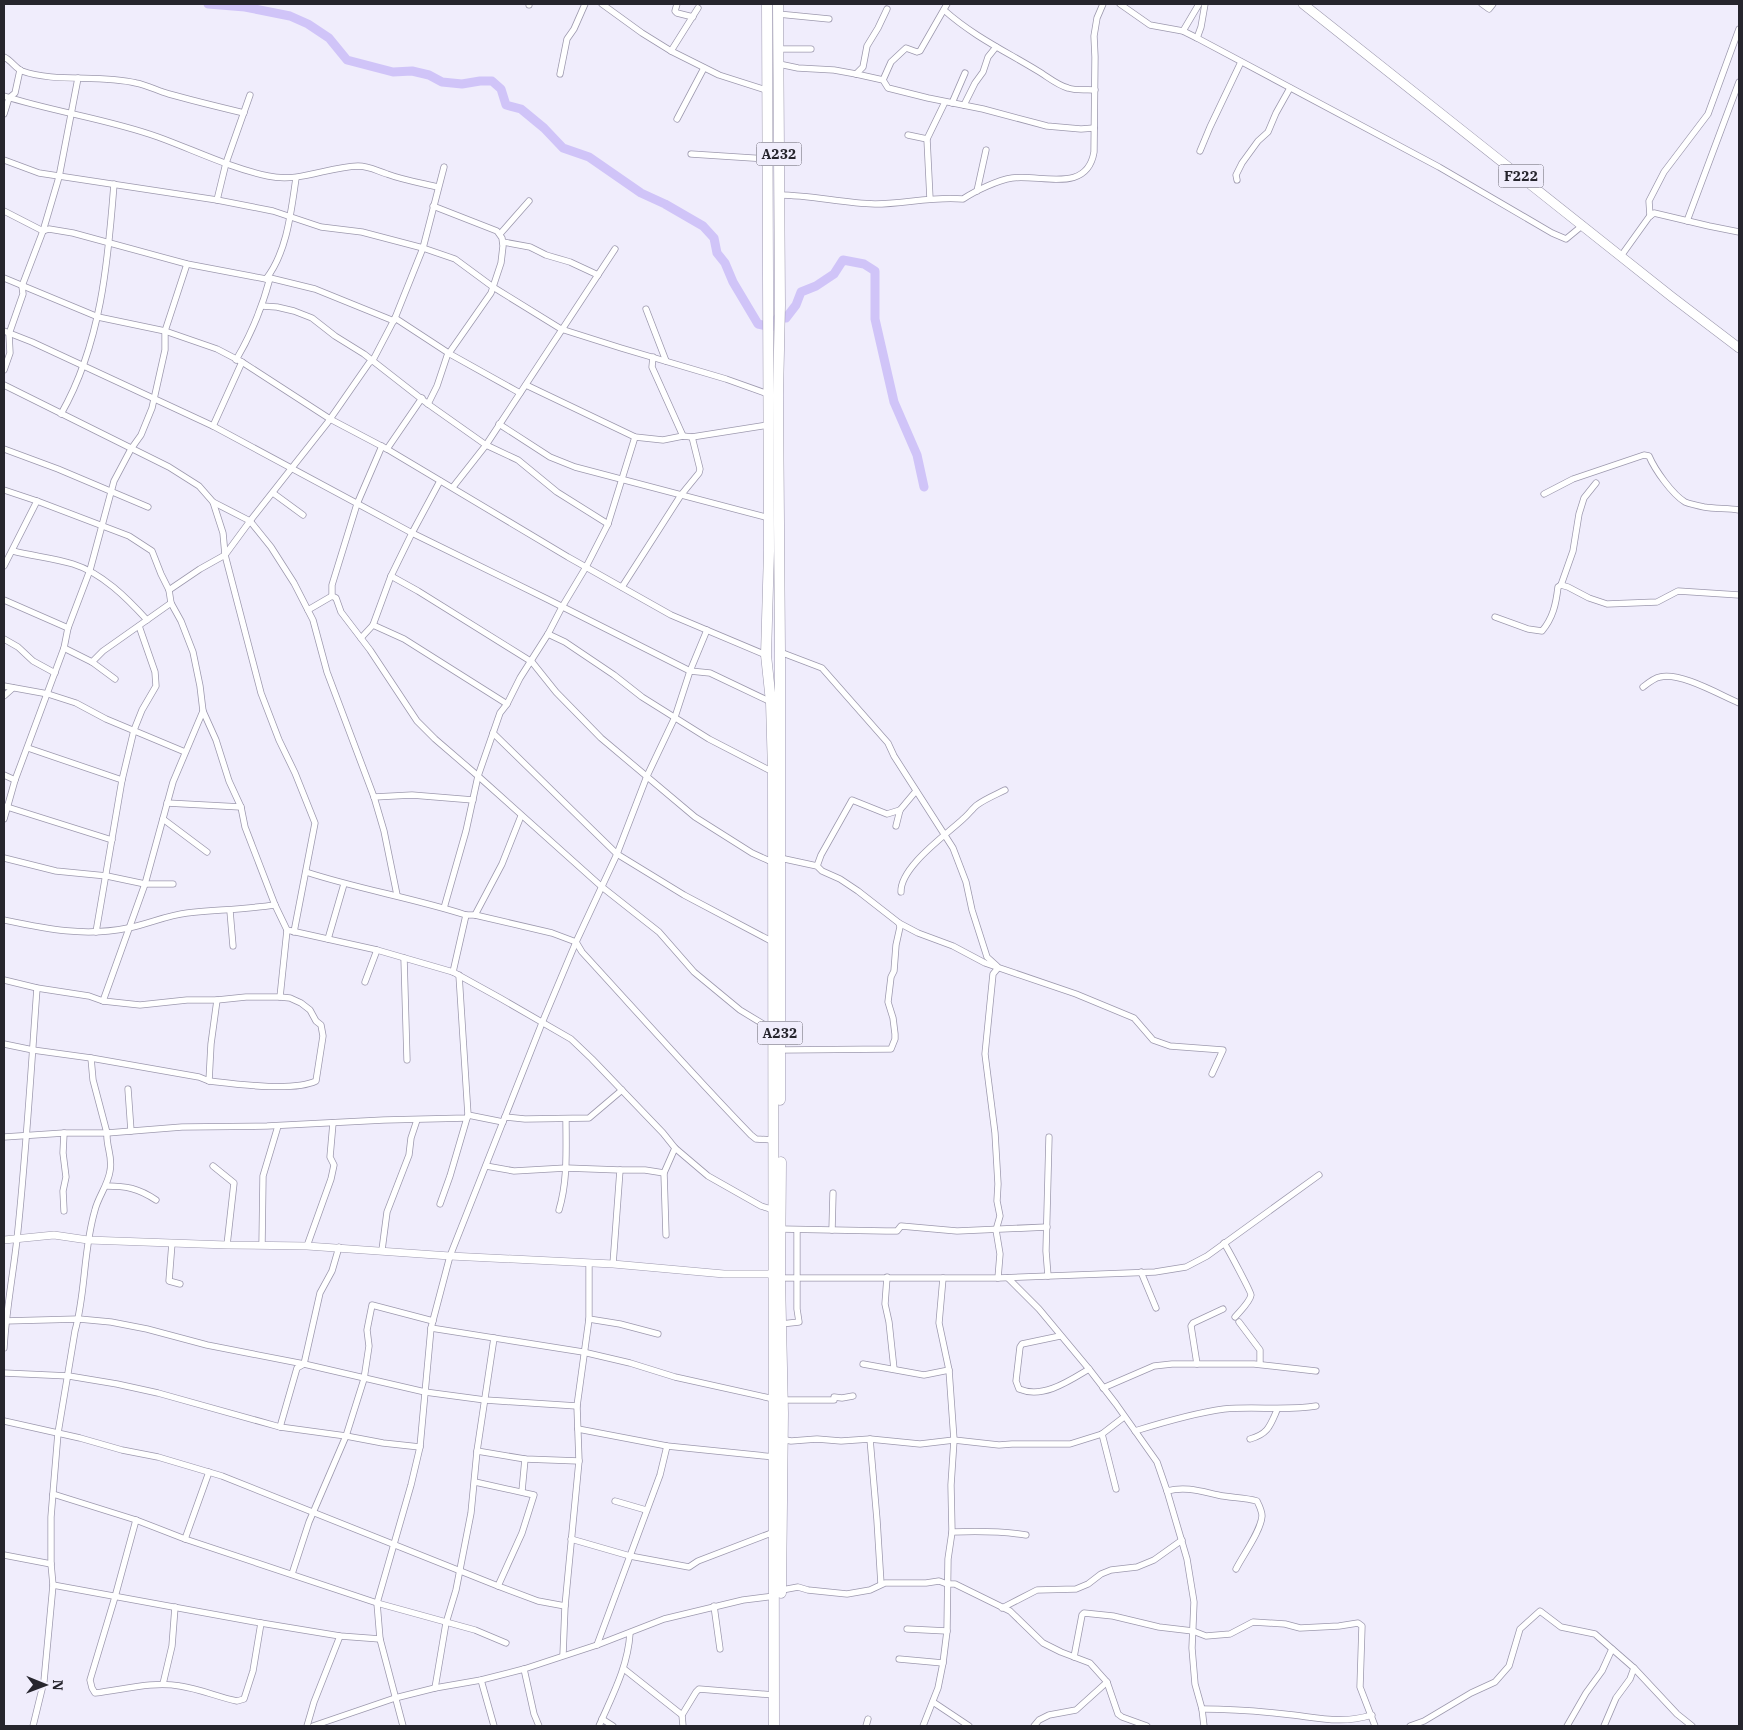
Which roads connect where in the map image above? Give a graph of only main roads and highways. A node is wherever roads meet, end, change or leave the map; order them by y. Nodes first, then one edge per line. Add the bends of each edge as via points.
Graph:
1 (767, 4) edge
2 (1303, 4) edge
3 (778, 9) edge
4 (773, 135) junction
5 (1739, 348) edge
6 (774, 551) junction
7 (776, 840) junction
8 (776, 860) junction
9 (777, 1116) junction
10 (776, 1276) junction
11 (778, 1400) junction
12 (778, 1593) junction
13 (774, 1726) edge
14 (781, 1726) edge

1 - 4 highway, A232 via 766,90
2 - 5 main road, F222
3 - 4 highway, A232 via 779,64
4 - 6 highway, A232 via 779,195 780,305
4 - 6 highway, A232 via 768,159 768,425 769,518
6 - 7 highway, A232 via 780,652
6 - 7 highway, A232 via 766,654 772,702
7 - 8 highway, A232
8 - 9 highway, A232 via 780,1050
8 - 9 highway, A232 via 773,1030
9 - 10 highway, A232 via 780,1229
9 - 10 highway, A232 via 774,1140
10 - 11 highway, A232
10 - 11 highway, A232 via 782,1324
11 - 12 highway, A232 via 774,1532
11 - 12 highway, A232 via 782,1437
12 - 13 highway, A232
12 - 14 highway, A232

